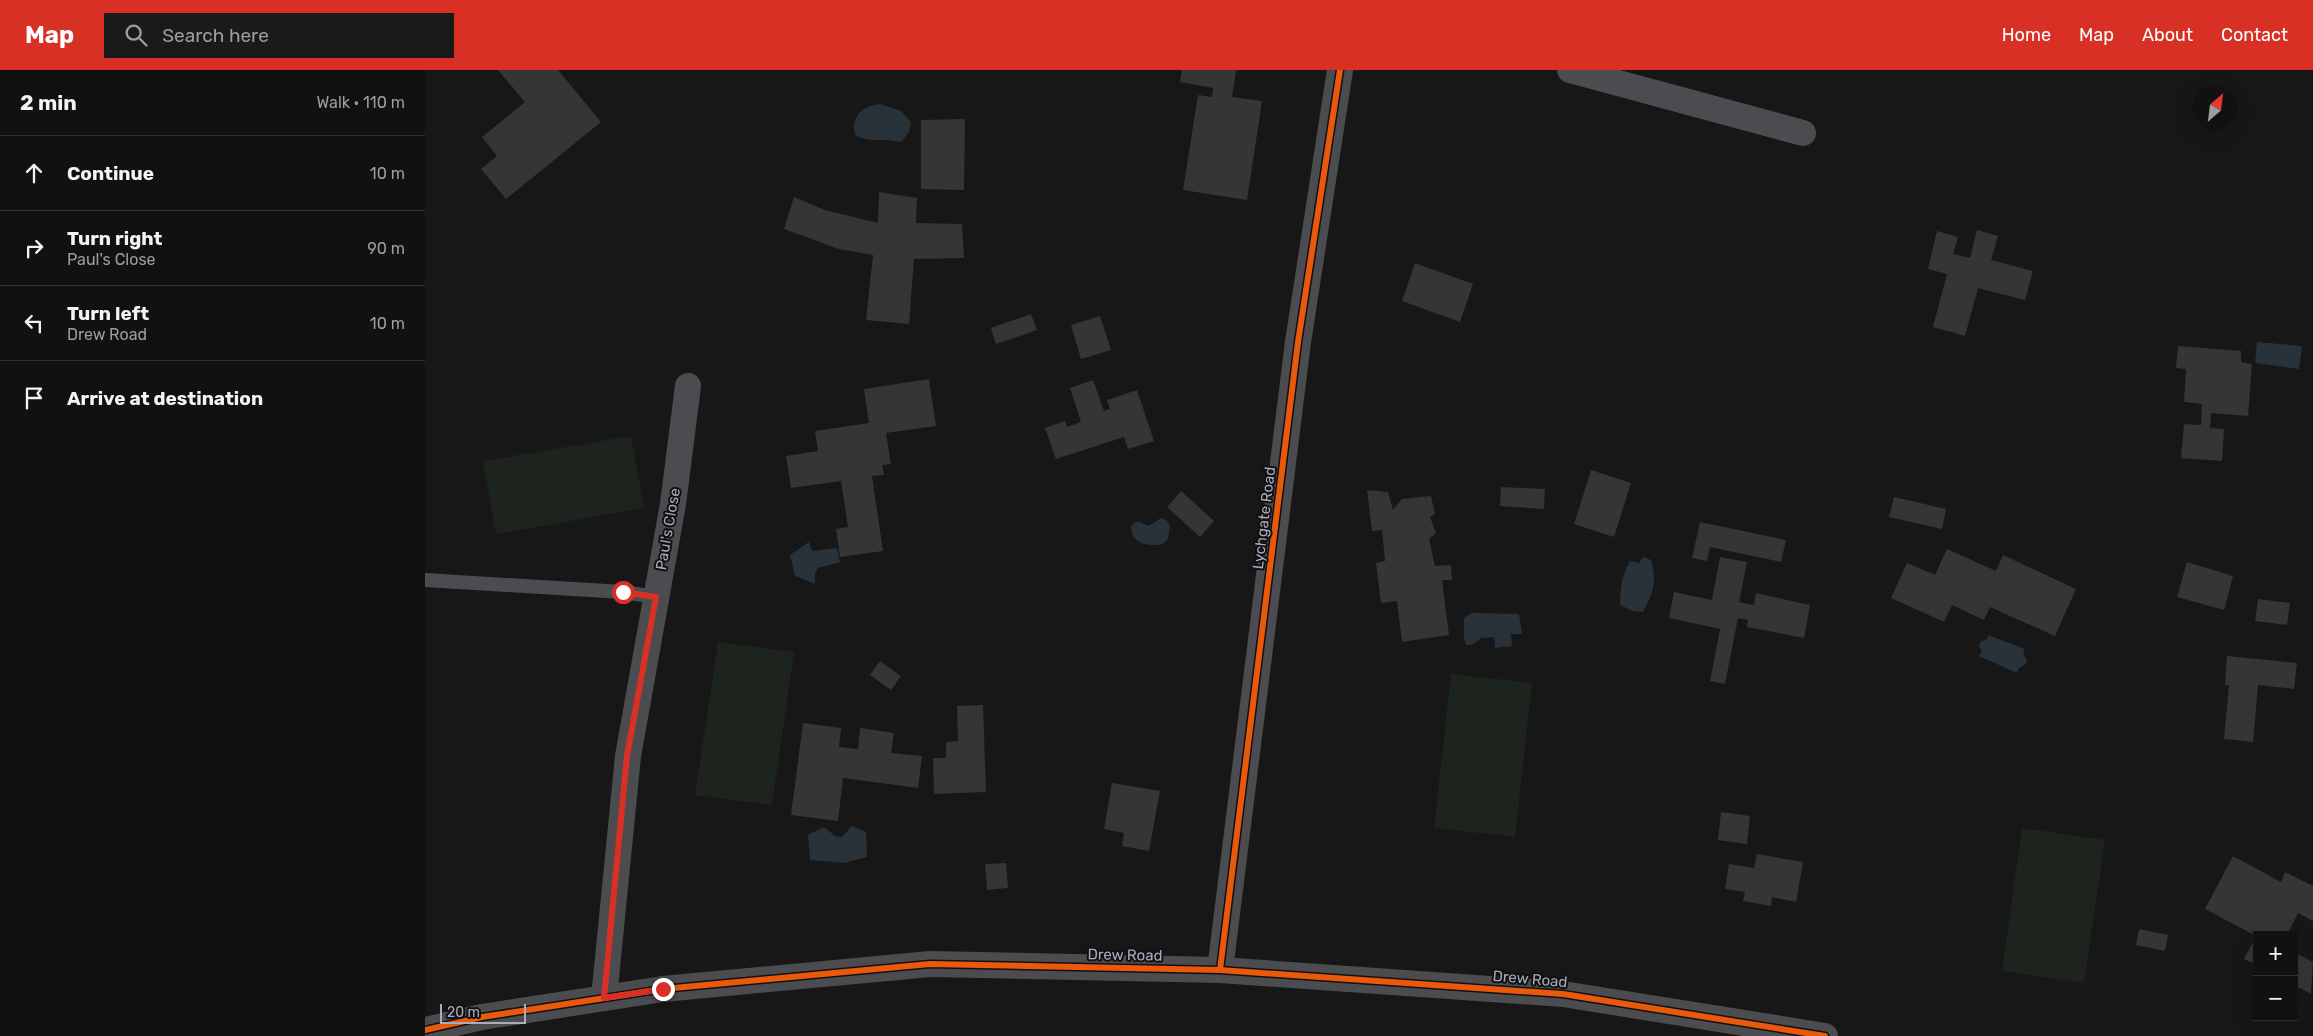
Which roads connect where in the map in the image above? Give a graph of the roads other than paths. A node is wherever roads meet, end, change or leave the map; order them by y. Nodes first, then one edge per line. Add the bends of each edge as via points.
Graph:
1 (1341, 70) edge
2 (1570, 70) edge
3 (1803, 133) dead end
4 (688, 386) dead end
5 (425, 580) edge
6 (656, 597) junction
7 (1220, 970) junction
8 (604, 998) junction
9 (425, 1030) edge
10 (1825, 1036) edge

1 - 7 street, Lychgate Road via 1299,342
2 - 3 street
4 - 6 street, Paul's Close via 673,504
5 - 6 lane via 623,592
6 - 8 street, Paul's Close via 627,756
7 - 8 street, Drew Road via 930,964 663,989
7 - 10 street, Drew Road via 1563,994
8 - 9 street, Drew Road

